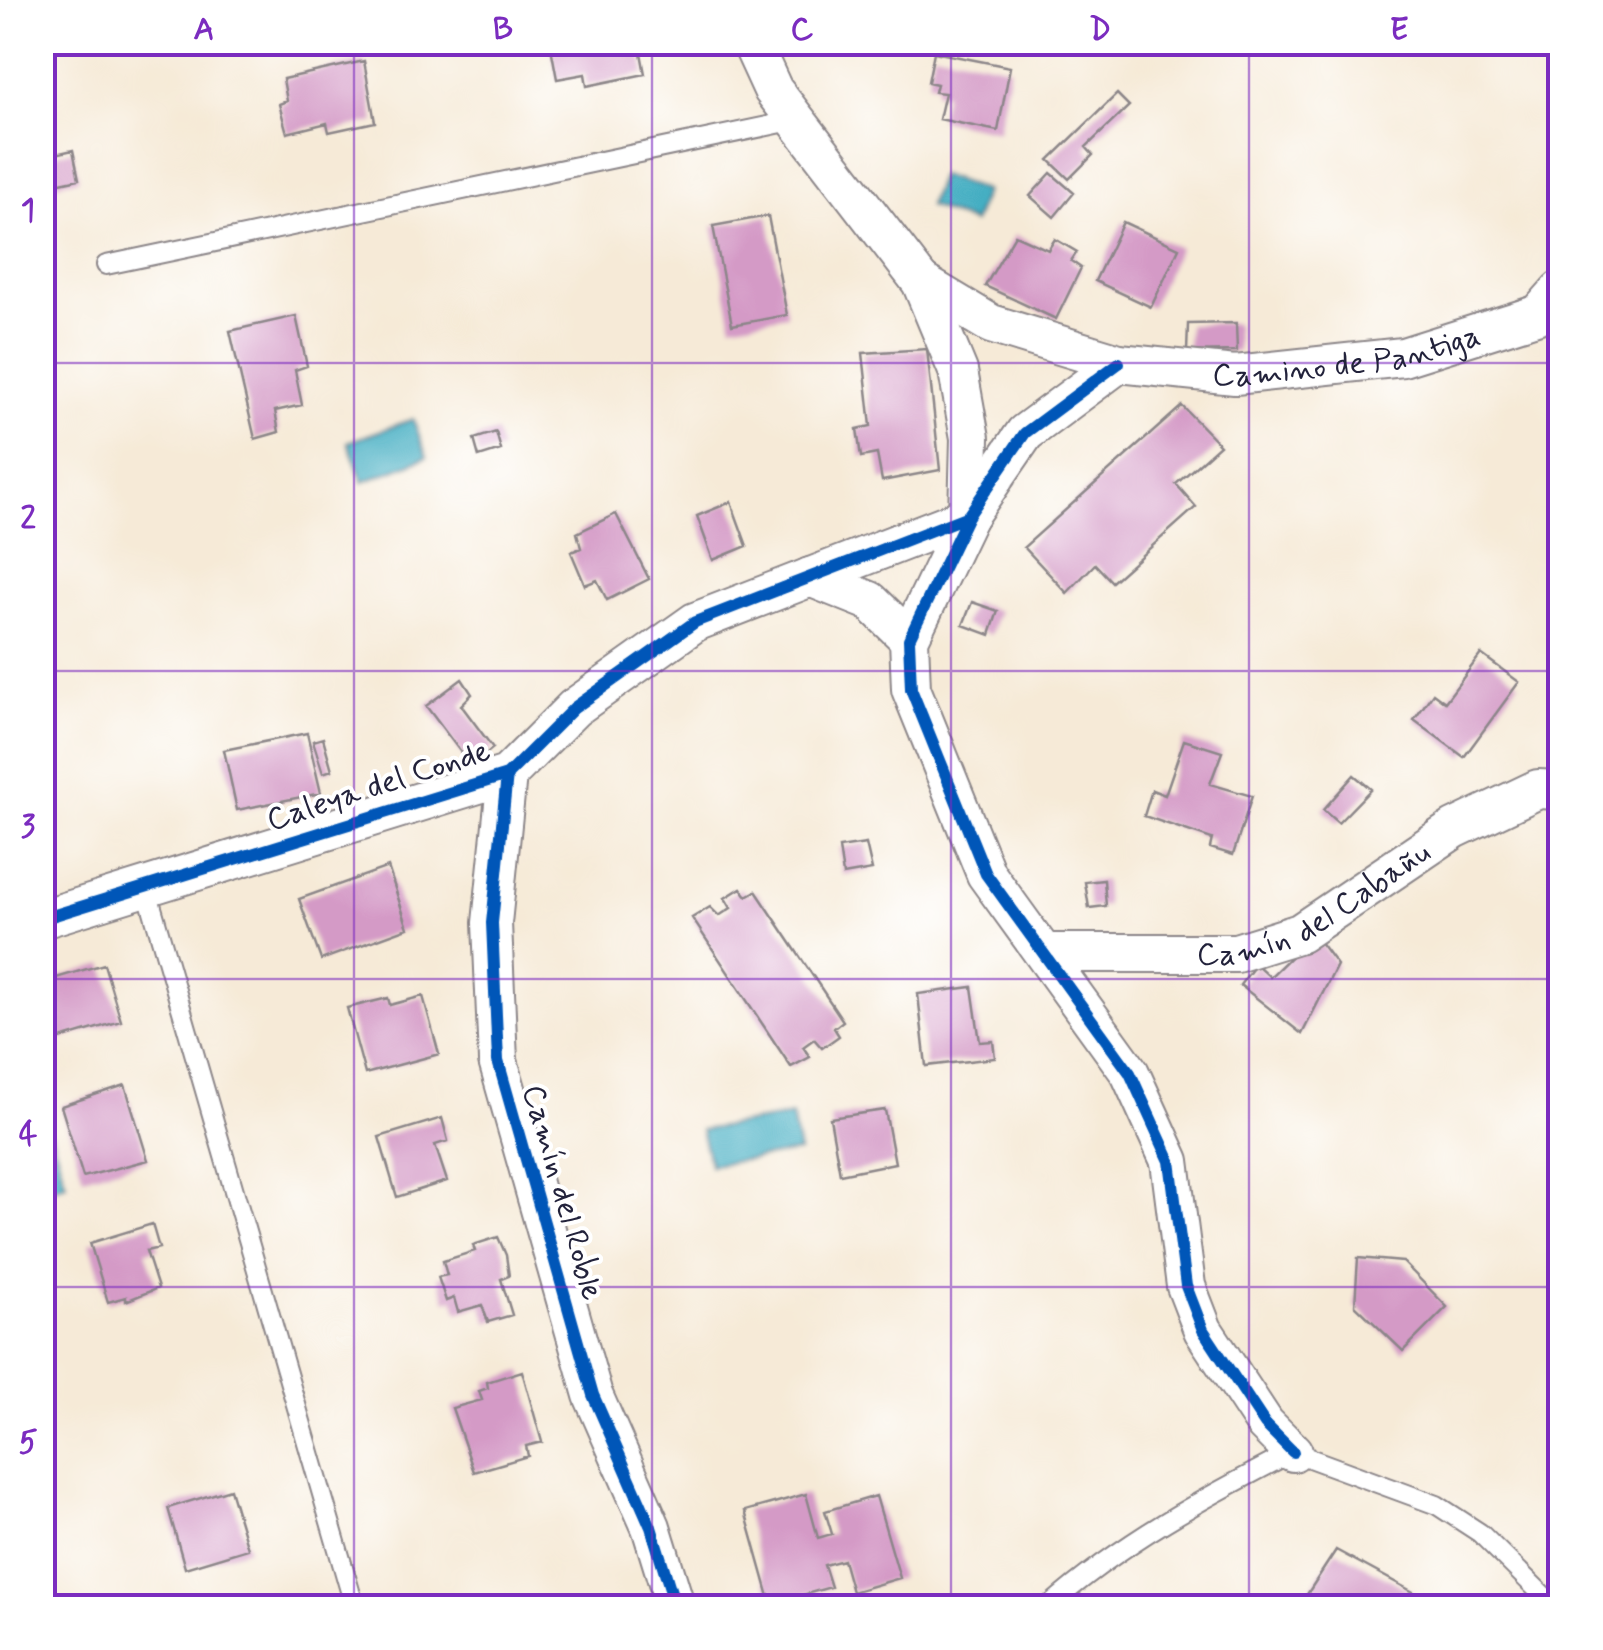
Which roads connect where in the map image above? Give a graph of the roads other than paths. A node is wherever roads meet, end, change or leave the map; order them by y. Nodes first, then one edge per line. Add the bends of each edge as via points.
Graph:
1 (751, 42) edge
2 (797, 120) junction
3 (106, 265) dead end
4 (921, 282) junction
5 (1560, 290) edge
6 (1118, 362) junction
7 (968, 516) junction
8 (810, 577) junction
9 (909, 639) junction
10 (507, 776) junction
11 (1560, 790) edge
12 (146, 887) junction
13 (42, 919) edge
14 (1046, 953) junction
15 (1293, 1452) junction
16 (354, 1608) edge
17 (676, 1608) edge
18 (1047, 1608) edge
19 (1556, 1608) edge

1 - 2 street via 773,90
2 - 3 lane
2 - 4 street
4 - 6 street, Camino de Pantiga via 991,324
4 - 7 street via 958,372 970,438
5 - 6 street, Camino de Pantiga via 1539,314 1403,358 1235,375
6 - 7 street via 1025,433
7 - 8 street, Caleya del Conde
7 - 9 street
8 - 9 street via 870,601
8 - 10 street, Caleya del Conde via 695,622 574,708
9 - 14 street via 910,689 986,874
10 - 12 street, Caleya del Conde
10 - 17 street, Camín del Roble via 492,923 498,1061 593,1395 651,1527
11 - 14 street, Camín del Cabañu via 1538,790 1454,829 1300,933 1236,954
12 - 13 street, Caleya del Conde
12 - 16 lane
14 - 15 street via 1130,1073 1170,1161 1186,1286 1202,1330
15 - 18 lane via 1100,1561
15 - 19 lane via 1438,1505 1480,1533

